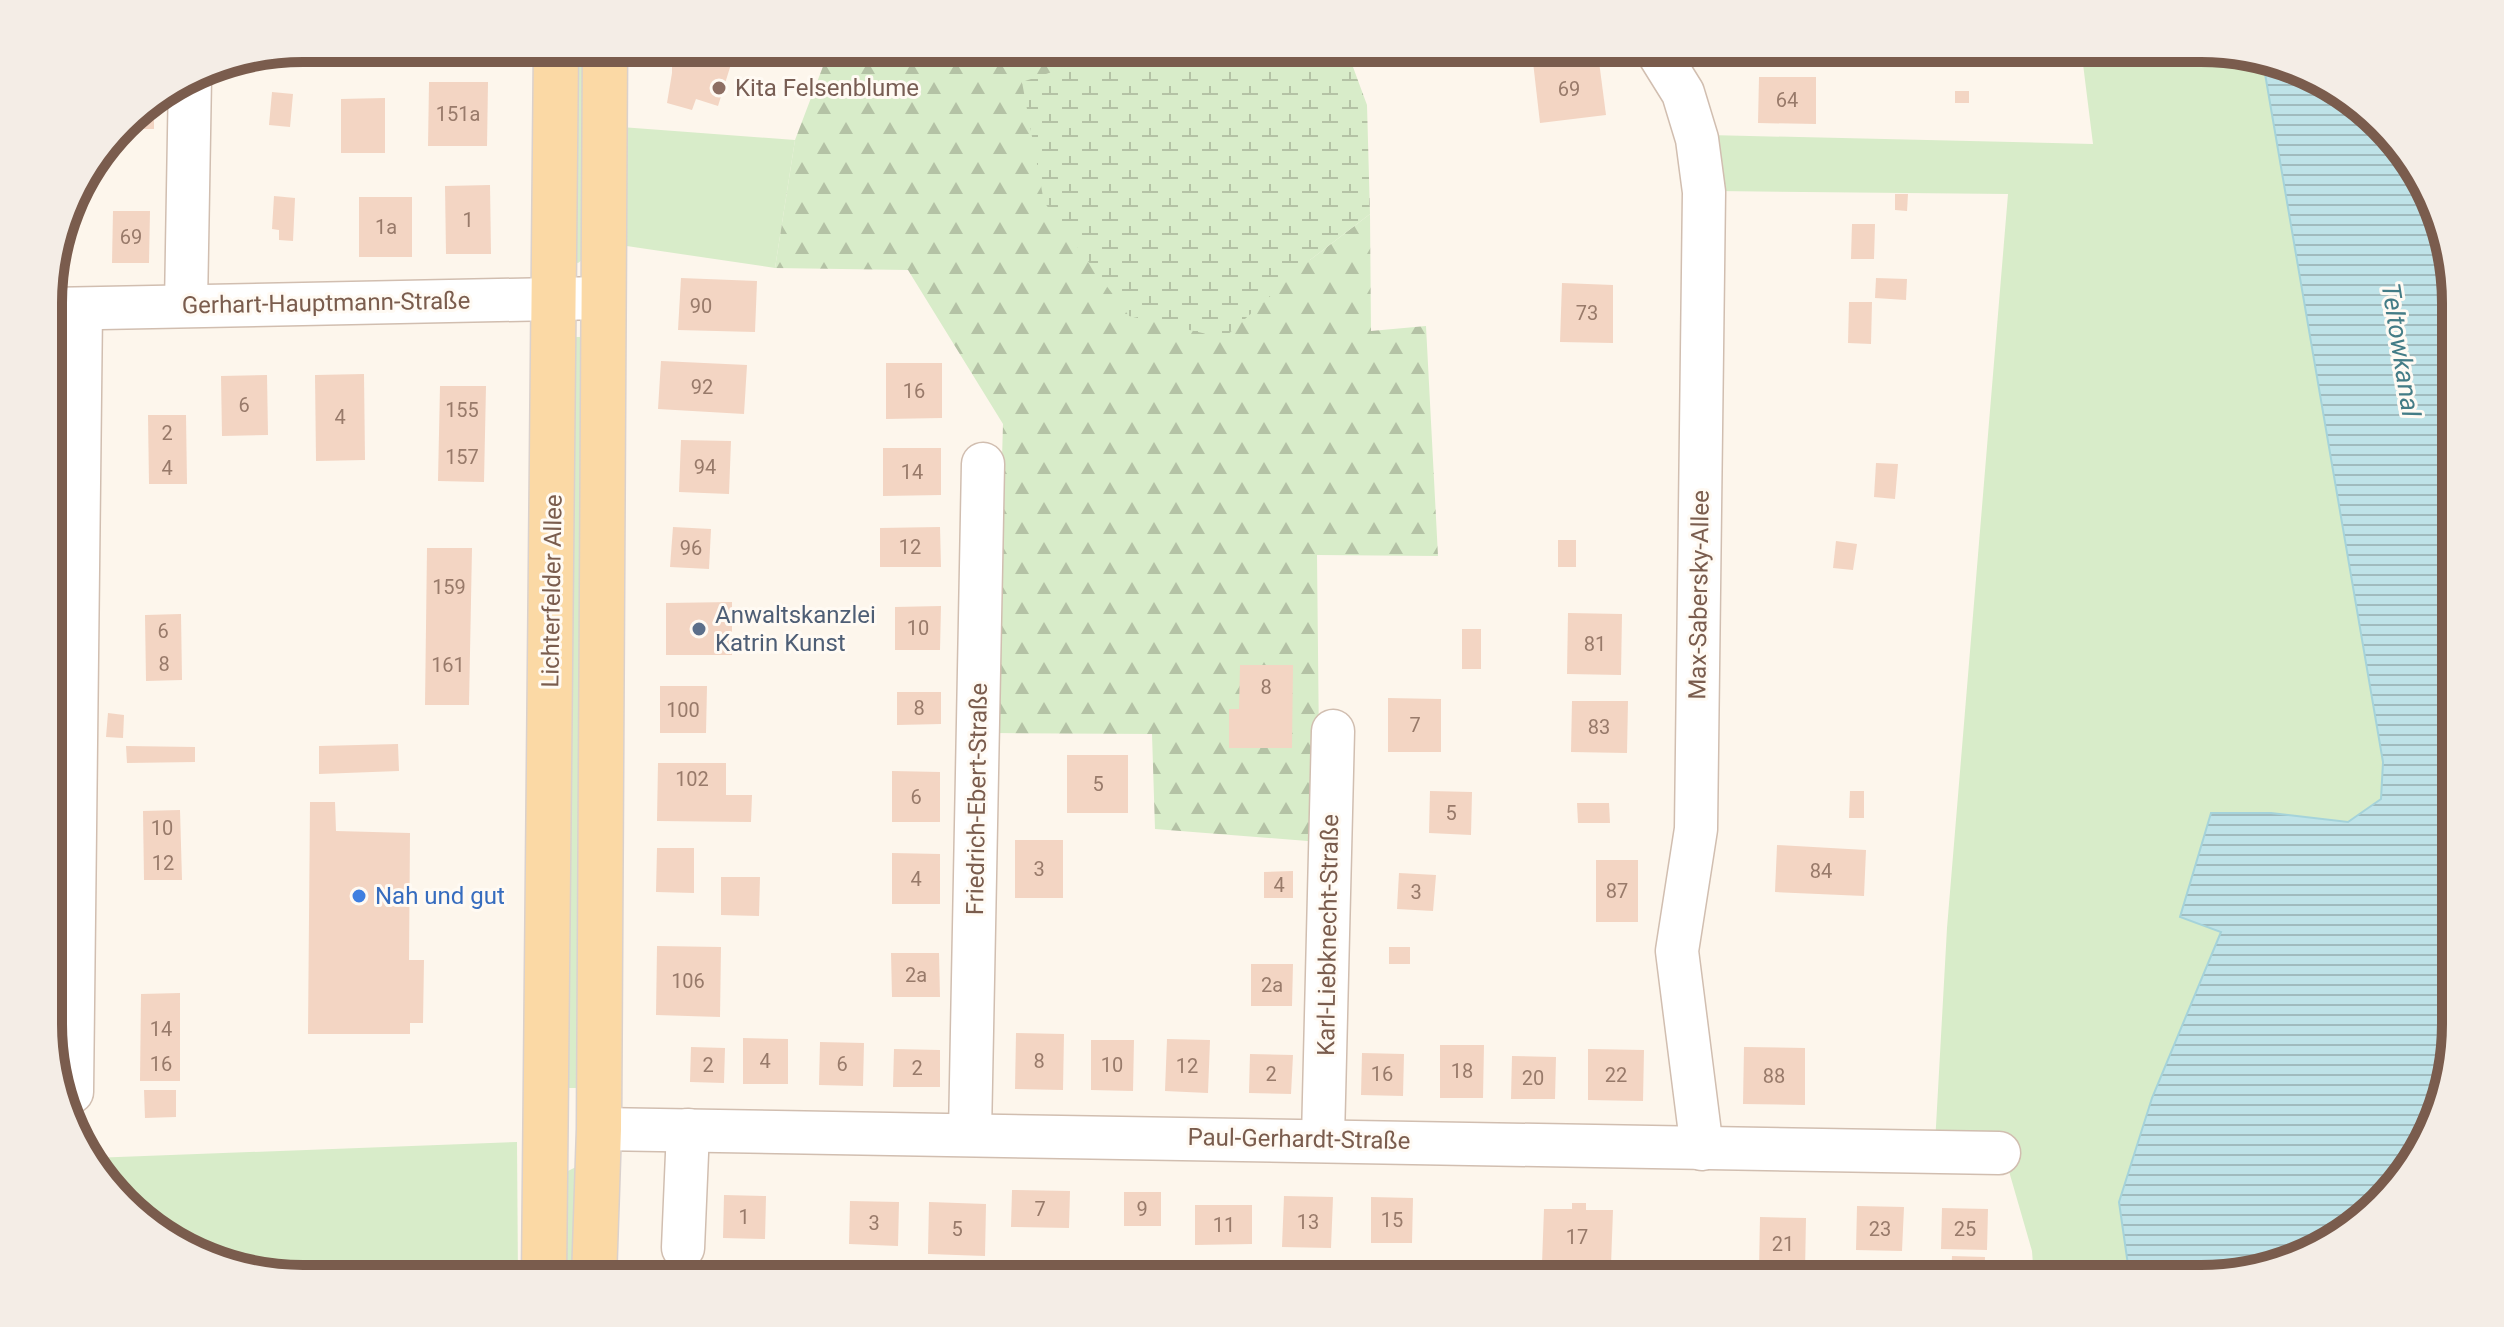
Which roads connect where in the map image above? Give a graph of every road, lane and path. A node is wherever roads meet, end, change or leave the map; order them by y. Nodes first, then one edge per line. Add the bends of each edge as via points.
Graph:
1 (556, 62) edge
2 (605, 62) edge
3 (1664, 62) edge
4 (190, 90) edge
5 (603, 298) junction
6 (555, 299) junction
7 (186, 305) junction
8 (65, 309) edge
9 (983, 464) dead end
10 (1333, 731) dead end
11 (63, 748) edge
12 (65, 1061) edge
13 (599, 1129) junction
14 (688, 1130) junction
15 (970, 1134) junction
16 (545, 1135) junction
17 (1323, 1138) junction
18 (1702, 1149) junction
19 (1999, 1153) dead end
20 (683, 1248) dead end
21 (544, 1265) edge
22 (594, 1265) edge

1 - 6 main road, Lichterfelder Allee
2 - 5 main road, Lichterfelder Allee
3 - 18 street, Max-Sabersky-Allee via 1683,93 1697,139 1704,192 1696,829 1677,951
4 - 7 street
5 - 6 street, Gerhart-Hauptmann-Straße
5 - 13 main road, Lichterfelder Allee
6 - 7 street, Gerhart-Hauptmann-Straße
6 - 16 main road, Lichterfelder Allee
7 - 8 street, Gerhart-Hauptmann-Straße
8 - 11 street
9 - 15 street, Friedrich-Ebert-Straße
10 - 17 street, Karl-Liebknecht-Straße
11 - 12 street
13 - 14 street, Paul-Gerhardt-Straße
13 - 16 main road
13 - 22 main road, Lichterfelder Allee
14 - 15 street, Paul-Gerhardt-Straße
14 - 20 street
15 - 17 street, Paul-Gerhardt-Straße
16 - 21 main road, Lichterfelder Allee
17 - 18 street, Paul-Gerhardt-Straße
18 - 19 street, Paul-Gerhardt-Straße

